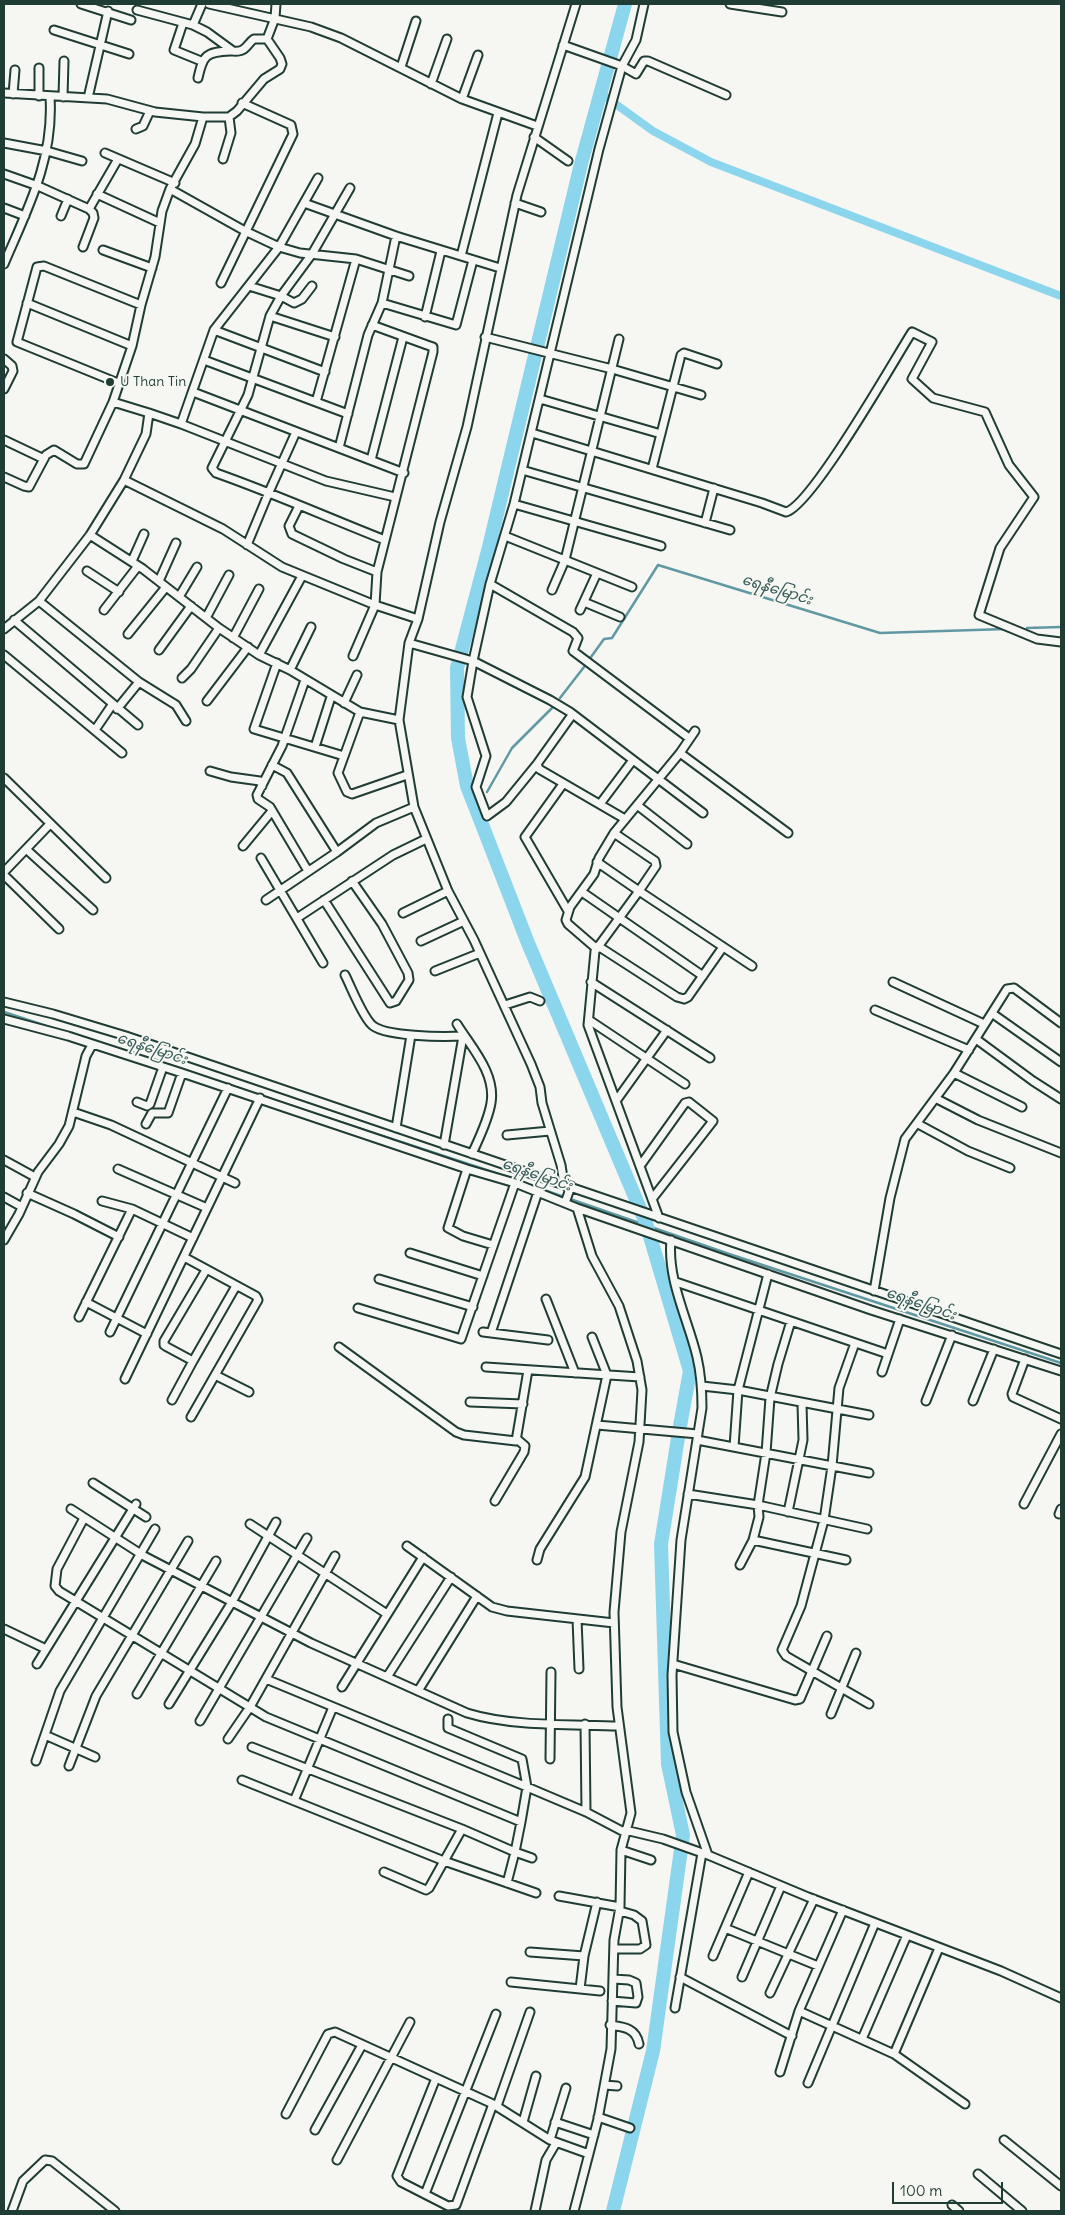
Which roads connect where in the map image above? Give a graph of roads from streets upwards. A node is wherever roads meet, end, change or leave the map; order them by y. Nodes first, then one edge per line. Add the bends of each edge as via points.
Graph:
1 (81, 4) edge
2 (202, 4) edge
3 (209, 4) edge
4 (276, 4) edge
5 (576, 4) edge
6 (644, 4) edge
7 (730, 4) edge
8 (748, 5) edge
9 (137, 10) dead end
10 (108, 11) junction
11 (782, 12) dead end
12 (274, 18) junction
13 (131, 20) dead end
14 (416, 21) dead end
15 (182, 23) junction
16 (193, 25) junction
17 (54, 30) dead end
18 (267, 39) junction
19 (447, 39) dead end
20 (100, 45) junction
21 (562, 45) junction
22 (233, 51) junction
23 (130, 54) dead end
24 (478, 55) dead end
25 (64, 61) dead end
26 (201, 61) junction
27 (622, 66) junction
28 (401, 67) junction
29 (39, 68) dead end
30 (15, 70) dead end
31 (198, 78) dead end
32 (431, 84) junction
33 (4, 93) edge
34 (13, 94) junction
35 (726, 94) dead end
36 (39, 96) junction
37 (50, 97) junction
38 (62, 97) junction
39 (88, 98) junction
40 (245, 99) junction
41 (462, 99) junction
42 (150, 111) junction
43 (498, 113) junction
44 (203, 117) junction
45 (229, 117) junction
46 (537, 126) junction
47 (136, 128) dead end
48 (534, 137) junction
49 (4, 143) edge
50 (48, 150) junction
51 (105, 153) dead end
52 (118, 159) junction
53 (223, 159) dead end
54 (82, 161) dead end
55 (568, 161) dead end
56 (4, 174) edge
57 (318, 178) dead end
58 (175, 183) junction
59 (38, 186) junction
60 (350, 188) dead end
61 (170, 189) junction
62 (97, 194) junction
63 (68, 199) junction
64 (304, 203) junction
65 (515, 204) junction
66 (4, 208) edge
67 (89, 209) junction
68 (541, 212) dead end
69 (336, 213) junction
70 (25, 216) junction
71 (61, 216) dead end
72 (160, 223) junction
73 (245, 231) junction
74 (396, 236) junction
75 (4, 243) edge
76 (12, 246) junction
77 (83, 247) dead end
78 (279, 247) junction
79 (102, 250) dead end
80 (441, 250) junction
81 (312, 254) junction
82 (461, 256) junction
83 (356, 259) junction
84 (473, 260) junction
85 (4, 264) edge
86 (152, 268) junction
87 (388, 268) junction
88 (500, 268) junction
89 (409, 276) dead end
90 (221, 283) dead end
91 (249, 286) junction
92 (312, 286) dead end
93 (281, 296) junction
94 (382, 302) junction
95 (26, 304) junction
96 (140, 305) junction
97 (270, 316) junction
98 (425, 317) junction
99 (372, 326) junction
100 (214, 330) junction
101 (335, 337) junction
102 (403, 337) junction
103 (485, 337) junction
104 (619, 339) dead end
105 (132, 346) junction
106 (260, 347) junction
107 (551, 352) junction
108 (4, 359) edge
109 (204, 360) junction
110 (717, 364) dead end
111 (612, 369) junction
112 (325, 372) junction
113 (252, 379) junction
114 (118, 383) junction
115 (672, 387) junction
116 (4, 389) edge
117 (193, 392) junction
118 (701, 395) dead end
119 (540, 399) junction
120 (113, 402) junction
121 (316, 402) junction
122 (241, 411) junction
123 (149, 413) junction
124 (348, 414) junction
125 (600, 416) junction
126 (181, 424) junction
127 (296, 432) junction
128 (532, 433) junction
129 (661, 434) junction
130 (4, 440) edge
131 (224, 441) junction
132 (339, 448) junction
133 (593, 451) junction
134 (44, 459) junction
135 (371, 460) junction
136 (282, 464) junction
137 (522, 470) junction
138 (652, 470) junction
139 (404, 473) junction
140 (4, 477) edge
141 (124, 480) junction
142 (584, 488) junction
143 (714, 488) junction
144 (269, 492) junction
145 (395, 497) junction
146 (514, 504) junction
147 (299, 506) junction
148 (575, 522) junction
149 (705, 523) junction
150 (730, 530) dead end
151 (90, 534) junction
152 (144, 534) dead end
153 (505, 536) junction
154 (385, 540) junction
155 (176, 543) dead end
156 (247, 545) junction
157 (661, 546) dead end
158 (565, 560) junction
159 (132, 561) junction
160 (138, 566) junction
161 (197, 567) dead end
162 (87, 571) dead end
163 (378, 572) junction
164 (597, 572) junction
165 (229, 575) dead end
166 (302, 576) junction
167 (159, 581) junction
168 (490, 584) junction
169 (166, 587) junction
170 (632, 587) dead end
171 (260, 588) dead end
172 (552, 590) dead end
173 (119, 592) junction
174 (179, 597) junction
175 (39, 601) junction
176 (584, 602) junction
177 (374, 605) junction
178 (191, 606) junction
179 (104, 610) dead end
180 (580, 610) dead end
181 (620, 617) dead end
182 (206, 618) junction
183 (418, 618) junction
184 (14, 620) junction
185 (311, 626) dead end
186 (219, 628) junction
187 (4, 629) edge
188 (128, 634) dead end
189 (234, 638) junction
190 (1061, 642) edge
191 (409, 643) junction
192 (248, 647) junction
193 (159, 650) dead end
194 (4, 655) edge
195 (259, 655) junction
196 (353, 656) dead end
197 (473, 660) junction
198 (277, 664) junction
199 (290, 670) junction
200 (356, 675) dead end
201 (182, 678) dead end
202 (305, 680) junction
203 (139, 682) junction
204 (332, 697) junction
205 (207, 700) dead end
206 (344, 703) junction
207 (115, 707) junction
208 (360, 712) junction
209 (572, 715) junction
210 (399, 720) junction
211 (186, 721) dead end
212 (138, 725) dead end
213 (95, 730) junction
214 (694, 731) dead end
215 (285, 737) junction
216 (689, 738) junction
217 (315, 747) junction
218 (122, 753) dead end
219 (680, 753) junction
220 (344, 756) junction
221 (632, 760) junction
222 (537, 764) junction
223 (272, 765) junction
224 (210, 771) dead end
225 (407, 774) junction
226 (4, 778) edge
227 (659, 780) junction
228 (563, 784) junction
229 (262, 786) junction
230 (600, 804) junction
231 (637, 805) junction
232 (414, 807) junction
233 (272, 811) junction
234 (703, 813) dead end
235 (625, 819) junction
236 (50, 824) junction
237 (614, 833) junction
238 (788, 833) dead end
239 (426, 839) junction
240 (687, 844) dead end
241 (243, 846) dead end
242 (26, 849) junction
243 (337, 852) junction
244 (261, 858) dead end
245 (597, 862) junction
246 (308, 871) junction
247 (4, 874) edge
248 (106, 878) dead end
249 (352, 881) junction
250 (280, 890) junction
251 (448, 891) junction
252 (639, 891) junction
253 (582, 892) junction
254 (266, 900) dead end
255 (324, 900) junction
256 (93, 910) dead end
257 (568, 911) junction
258 (403, 913) dead end
259 (297, 918) junction
260 (619, 919) junction
261 (464, 921) junction
262 (59, 929) dead end
263 (421, 940) dead end
264 (723, 947) junction
265 (598, 948) junction
266 (480, 953) junction
267 (323, 963) dead end
268 (752, 966) dead end
269 (435, 971) dead end
270 (345, 975) dead end
271 (703, 976) junction
272 (591, 982) junction
273 (892, 982) dead end
274 (540, 1001) dead end
275 (4, 1002) edge
276 (505, 1005) junction
277 (875, 1010) dead end
278 (993, 1014) junction
279 (4, 1019) edge
280 (589, 1020) junction
281 (1061, 1023) edge
282 (457, 1024) dead end
283 (984, 1024) junction
284 (667, 1030) junction
285 (411, 1035) junction
286 (465, 1038) junction
287 (976, 1039) junction
288 (92, 1045) junction
289 (969, 1050) junction
290 (646, 1058) junction
291 (710, 1058) dead end
292 (1061, 1062) edge
293 (162, 1067) junction
294 (182, 1072) junction
295 (954, 1073) junction
296 (685, 1084) dead end
297 (228, 1088) junction
298 (260, 1098) junction
299 (937, 1099) junction
300 (1061, 1099) edge
301 (616, 1101) junction
302 (137, 1102) dead end
303 (1022, 1107) dead end
304 (73, 1112) junction
305 (146, 1124) dead end
306 (918, 1124) junction
307 (396, 1128) junction
308 (550, 1131) junction
309 (507, 1135) dead end
310 (444, 1145) junction
311 (1061, 1153) edge
312 (472, 1154) junction
313 (4, 1160) edge
314 (190, 1164) junction
315 (640, 1166) junction
316 (1010, 1168) dead end
317 (118, 1169) dead end
318 (466, 1169) junction
319 (35, 1177) junction
320 (222, 1178) junction
321 (515, 1183) junction
322 (235, 1184) dead end
323 (564, 1184) junction
324 (571, 1187) junction
325 (538, 1192) junction
326 (28, 1193) junction
327 (176, 1194) junction
328 (4, 1197) edge
329 (652, 1199) junction
330 (102, 1201) dead end
331 (566, 1202) junction
332 (22, 1207) junction
333 (207, 1208) junction
334 (577, 1208) junction
335 (132, 1209) junction
336 (659, 1218) junction
337 (161, 1224) junction
338 (4, 1237) edge
339 (119, 1237) junction
340 (193, 1238) junction
341 (671, 1240) junction
342 (493, 1245) junction
343 (410, 1253) dead end
344 (184, 1257) junction
345 (206, 1270) junction
346 (768, 1274) junction
347 (483, 1276) junction
348 (379, 1279) dead end
349 (676, 1282) junction
350 (236, 1286) junction
351 (874, 1291) junction
352 (546, 1299) dead end
353 (86, 1302) junction
354 (473, 1307) junction
355 (358, 1308) dead end
356 (759, 1310) junction
357 (79, 1317) dead end
358 (116, 1318) junction
359 (900, 1319) junction
360 (791, 1322) junction
361 (110, 1332) dead end
362 (482, 1332) dead end
363 (491, 1333) junction
364 (147, 1334) junction
365 (952, 1335) junction
366 (592, 1337) dead end
367 (548, 1340) dead end
368 (855, 1343) junction
369 (340, 1347) dead end
370 (994, 1349) junction
371 (888, 1354) junction
372 (1061, 1354) edge
373 (1025, 1359) junction
374 (193, 1361) junction
375 (486, 1367) dead end
376 (528, 1370) junction
377 (1061, 1371) edge
378 (882, 1372) dead end
379 (575, 1373) junction
380 (215, 1375) junction
381 (607, 1375) junction
382 (640, 1377) junction
383 (125, 1380) dead end
384 (702, 1386) junction
385 (738, 1390) junction
386 (249, 1392) dead end
387 (770, 1398) junction
388 (172, 1400) dead end
389 (926, 1401) dead end
390 (973, 1401) dead end
391 (470, 1402) dead end
392 (523, 1404) junction
393 (802, 1404) junction
394 (838, 1410) junction
395 (868, 1416) dead end
396 (191, 1417) dead end
397 (1061, 1418) edge
398 (596, 1425) junction
399 (640, 1430) junction
400 (1061, 1434) edge
401 (696, 1436) junction
402 (518, 1440) junction
403 (734, 1447) junction
404 (766, 1453) junction
405 (798, 1459) junction
406 (832, 1466) junction
407 (869, 1473) dead end
408 (93, 1483) dead end
409 (688, 1494) junction
410 (494, 1501) dead end
411 (1024, 1504) dead end
412 (758, 1506) junction
413 (134, 1507) junction
414 (71, 1510) dead end
415 (788, 1512) junction
416 (146, 1517) dead end
417 (84, 1518) junction
418 (824, 1520) junction
419 (276, 1522) dead end
420 (250, 1524) dead end
421 (155, 1529) dead end
422 (867, 1529) dead end
423 (268, 1536) junction
424 (115, 1538) junction
425 (307, 1538) dead end
426 (753, 1540) junction
427 (188, 1541) dead end
428 (407, 1546) dead end
429 (816, 1552) junction
430 (141, 1554) junction
431 (297, 1555) junction
432 (335, 1556) dead end
433 (423, 1557) junction
434 (537, 1560) dead end
435 (846, 1560) dead end
436 (216, 1561) dead end
437 (740, 1565) dead end
438 (172, 1570) junction
439 (325, 1574) junction
440 (451, 1577) junction
441 (202, 1586) junction
442 (477, 1596) junction
443 (76, 1601) junction
444 (232, 1602) junction
445 (387, 1614) junction
446 (262, 1617) junction
447 (104, 1618) junction
448 (577, 1619) junction
449 (614, 1623) junction
450 (4, 1629) edge
451 (292, 1633) junction
452 (133, 1635) junction
453 (827, 1636) dead end
454 (46, 1649) junction
455 (162, 1653) junction
456 (856, 1653) dead end
457 (356, 1663) junction
458 (37, 1664) dead end
459 (673, 1664) junction
460 (579, 1669) dead end
461 (190, 1670) junction
462 (813, 1671) junction
463 (551, 1672) dead end
464 (387, 1677) junction
465 (266, 1679) junction
466 (342, 1687) dead end
467 (842, 1688) junction
468 (220, 1689) junction
469 (418, 1691) junction
470 (137, 1694) dead end
471 (169, 1704) dead end
472 (868, 1704) dead end
473 (250, 1707) junction
474 (333, 1707) junction
475 (831, 1714) dead end
476 (448, 1719) dead end
477 (200, 1721) dead end
478 (550, 1723) junction
479 (585, 1724) junction
480 (619, 1726) junction
481 (45, 1735) junction
482 (319, 1738) junction
483 (228, 1739) dead end
484 (252, 1747) dead end
485 (75, 1749) junction
486 (95, 1757) dead end
487 (550, 1760) dead end
488 (36, 1761) dead end
489 (69, 1766) dead end
490 (307, 1769) junction
491 (242, 1780) dead end
492 (528, 1788) junction
493 (294, 1801) junction
494 (586, 1812) junction
495 (522, 1822) junction
496 (462, 1829) junction
497 (625, 1831) junction
498 (620, 1850) junction
499 (515, 1852) junction
500 (705, 1854) junction
501 (532, 1858) dead end
502 (651, 1860) dead end
503 (444, 1861) junction
504 (384, 1872) dead end
505 (749, 1872) junction
506 (507, 1883) junction
507 (781, 1886) junction
508 (536, 1893) dead end
509 (559, 1896) dead end
510 (814, 1899) junction
511 (597, 1902) junction
512 (620, 1909) junction
513 (843, 1910) junction
514 (875, 1923) junction
515 (725, 1928) junction
516 (907, 1935) junction
517 (757, 1941) junction
518 (939, 1948) junction
519 (614, 1949) junction
520 (530, 1952) dead end
521 (788, 1954) junction
522 (584, 1956) junction
523 (713, 1956) dead end
524 (818, 1966) junction
525 (680, 1977) junction
526 (742, 1977) dead end
527 (613, 1979) junction
528 (511, 1982) dead end
529 (580, 1989) junction
530 (600, 1991) dead end
531 (770, 1993) dead end
532 (1061, 1998) edge
533 (612, 2001) junction
534 (675, 2008) dead end
535 (799, 2011) junction
536 (530, 2012) dead end
537 (496, 2014) dead end
538 (410, 2022) dead end
539 (610, 2024) junction
540 (833, 2025) junction
541 (792, 2036) junction
542 (862, 2039) junction
543 (362, 2044) junction
544 (639, 2044) dead end
545 (894, 2054) junction
546 (392, 2058) junction
547 (780, 2072) dead end
548 (536, 2076) dead end
549 (436, 2078) junction
550 (808, 2083) dead end
551 (605, 2085) junction
552 (616, 2086) dead end
553 (566, 2088) dead end
554 (467, 2092) junction
555 (965, 2104) dead end
556 (495, 2105) junction
557 (286, 2114) dead end
558 (598, 2117) junction
559 (523, 2122) junction
560 (555, 2122) junction
561 (630, 2128) dead end
562 (315, 2130) dead end
563 (594, 2135) junction
564 (1004, 2140) dead end
565 (553, 2142) junction
566 (589, 2154) junction
567 (337, 2160) dead end
568 (978, 2174) dead end
569 (1061, 2186) edge
570 (425, 2194) junction
571 (952, 2205) dead end
572 (12, 2211) edge
573 (115, 2211) edge
574 (535, 2211) edge
575 (574, 2211) edge
576 (959, 2211) edge
577 (1022, 2211) edge

1 - 10 street
2 - 16 street
3 - 12 street
4 - 12 street
5 - 21 street
6 - 27 street via 636,40
7 - 8 street
8 - 11 street
9 - 15 street
10 - 13 street
10 - 20 street
12 - 18 street
12 - 28 street via 341,38
14 - 28 street
15 - 16 street
15 - 26 street via 174,50
16 - 22 street
17 - 20 street
18 - 22 street via 254,39 243,50
18 - 40 street via 282,64
19 - 32 street
20 - 23 street
20 - 39 street
21 - 27 street
21 - 46 street
22 - 26 street via 212,53
24 - 41 street
25 - 38 street
26 - 31 street
27 - 35 street via 636,74 644,61 648,61
27 - 107 street
28 - 32 street
29 - 36 street
30 - 34 street
32 - 41 street
33 - 34 street
34 - 36 street
36 - 37 street
37 - 38 street
37 - 50 street via 52,118
38 - 39 street
39 - 42 street via 107,99
40 - 45 street
40 - 73 street via 290,125 293,134
41 - 43 street
42 - 44 street
42 - 47 street via 143,126
43 - 46 street
43 - 82 street
44 - 45 street
44 - 58 street via 195,144
45 - 53 street via 231,133
46 - 48 street
48 - 55 street
48 - 65 street
49 - 50 street
50 - 54 street
50 - 59 street
51 - 52 street
52 - 58 street
52 - 62 street
56 - 59 street
57 - 64 street
58 - 61 street
59 - 63 street
59 - 70 street
60 - 69 street
61 - 72 street
61 - 73 street
62 - 67 street
62 - 72 street
63 - 67 street
63 - 71 street
64 - 69 street
64 - 78 street
65 - 68 street
65 - 88 street
66 - 70 street
67 - 77 street via 94,218
69 - 74 street
69 - 81 street
70 - 76 street
72 - 86 street
73 - 78 street
73 - 90 street
74 - 80 street
74 - 87 street
75 - 76 street
76 - 85 street
78 - 81 street
78 - 91 street
79 - 86 street
80 - 82 street
80 - 98 street
81 - 83 street
81 - 93 street
82 - 84 street
83 - 87 street
83 - 101 street
84 - 88 street
84 - 98 street via 456,325
86 - 96 street
87 - 89 street
87 - 94 street
88 - 103 street
91 - 93 street
91 - 100 street
92 - 93 street via 298,303
93 - 97 street
94 - 98 street
94 - 99 street
95 - 96 street via 40,266
95 - 105 street
95 - 114 street via 17,342
96 - 105 street
97 - 101 street
97 - 106 street
99 - 102 street
99 - 124 street
100 - 106 street
100 - 109 street
101 - 112 street
102 - 135 street
102 - 139 street via 433,348
103 - 107 street
103 - 183 street via 467,427 440,522
104 - 111 street
105 - 114 street
106 - 112 street
106 - 113 street
107 - 111 street
107 - 119 street
108 - 116 street via 13,371
109 - 113 street
109 - 117 street
110 - 115 street via 682,354
111 - 115 street
111 - 125 street
112 - 121 street
113 - 121 street
113 - 122 street
114 - 120 street
115 - 118 street
115 - 129 street
117 - 122 street
117 - 126 street
119 - 125 street
119 - 128 street
120 - 123 street
120 - 134 street via 84,464 72,462 54,450 49,451
121 - 124 street
122 - 127 street
122 - 131 street
123 - 126 street
123 - 141 street via 146,434
124 - 132 street
125 - 129 street
125 - 133 street
126 - 131 street
127 - 132 street
127 - 136 street
128 - 133 street
128 - 137 street
129 - 138 street
130 - 134 street
131 - 136 street
131 - 144 street via 212,465 213,470
132 - 135 street
133 - 138 street
133 - 142 street
134 - 140 street via 30,487
135 - 139 street
136 - 144 street
136 - 145 street via 326,481
137 - 142 street
137 - 146 street
138 - 143 street
139 - 145 street
141 - 151 street
141 - 156 street via 189,510
142 - 148 street
142 - 149 street
143 - 149 street
143 - 190 street via 786,512 792,510 841,447 912,332 932,342 912,379 933,398 985,412 1009,465 1034,497 1000,548 979,615 1037,639
144 - 147 street
144 - 156 street
145 - 154 street
146 - 148 street
146 - 153 street
147 - 154 street
147 - 163 street via 289,526 292,534 344,560
148 - 157 street
148 - 158 street
149 - 150 street
151 - 159 street
151 - 175 street
152 - 159 street
153 - 158 street
153 - 168 street
154 - 163 street
155 - 167 street
156 - 166 street
158 - 164 street
158 - 172 street
159 - 160 street
160 - 167 street
160 - 173 street
161 - 174 street
162 - 173 street
163 - 177 street
164 - 170 street
164 - 176 street
165 - 182 street
166 - 177 street
166 - 195 street
167 - 169 street
168 - 197 street
168 - 216 street via 573,632 578,638 572,651
169 - 174 street
169 - 188 street
171 - 189 street
173 - 179 street
174 - 178 street
175 - 184 street
175 - 203 street
176 - 180 street
176 - 181 street
177 - 183 street
177 - 196 street
178 - 182 street
178 - 193 street
182 - 186 street
183 - 191 street
184 - 187 street
184 - 207 street
185 - 199 street
186 - 189 street
186 - 201 street
189 - 192 street
191 - 197 street
191 - 210 street
192 - 195 street
192 - 205 street
194 - 213 street
195 - 198 street
197 - 209 street
197 - 222 street via 467,697 486,756 476,787 487,816 506,802
198 - 199 street
198 - 215 street via 254,729
199 - 202 street
200 - 206 street
202 - 204 street
202 - 215 street
203 - 207 street
203 - 211 street via 176,705
204 - 206 street
204 - 217 street
206 - 208 street
207 - 212 street
207 - 213 street
208 - 210 street
208 - 220 street
209 - 221 street
209 - 222 street
210 - 225 street
213 - 218 street
214 - 216 street
215 - 217 street
215 - 223 street
216 - 219 street
217 - 220 street
219 - 227 street
219 - 238 street
220 - 225 street via 337,775 349,794
221 - 227 street
221 - 230 street
222 - 228 street via 539,769
223 - 229 street
223 - 243 street via 288,773
224 - 229 street via 260,781
225 - 232 street
226 - 236 street
227 - 231 street
227 - 234 street
228 - 230 street
228 - 257 street via 525,837
229 - 233 street via 258,800
230 - 235 street
231 - 235 street
231 - 240 street
232 - 239 street
232 - 243 street via 376,823
233 - 241 street
233 - 246 street
235 - 237 street
236 - 242 street
236 - 248 street
237 - 245 street
237 - 252 street via 657,863
239 - 249 street
239 - 251 street
242 - 247 street
242 - 256 street
243 - 246 street
244 - 250 street
245 - 252 street
245 - 253 street via 594,874
246 - 250 street
247 - 262 street
249 - 255 street
249 - 255 street via 382,924 408,974 409,980 396,1001 390,1004
250 - 254 street
250 - 259 street
251 - 258 street
251 - 261 street
252 - 260 street
252 - 264 street
253 - 257 street
253 - 260 street
255 - 259 street
257 - 265 street via 568,924
259 - 267 street
260 - 265 street
260 - 271 street
261 - 263 street
261 - 266 street
264 - 268 street
264 - 271 street
265 - 271 street via 681,998 688,997
265 - 272 street via 594,954
266 - 269 street
266 - 276 street
270 - 285 street via 371,1025
272 - 280 street
272 - 284 street
273 - 283 street
274 - 276 street via 530,997
275 - 307 street via 103,1029
276 - 308 street via 540,1087
277 - 289 street
278 - 281 street via 1007,990 1014,988
278 - 283 street
278 - 292 street
279 - 288 street
280 - 290 street
280 - 301 street via 589,1028
282 - 286 street
283 - 287 street
284 - 290 street
284 - 291 street
285 - 286 street
285 - 307 street
286 - 310 street
286 - 312 street via 484,1067 491,1086 488,1115
287 - 289 street
287 - 300 street
288 - 293 street
288 - 304 street via 84,1062
289 - 295 street
290 - 296 street
290 - 301 street
293 - 294 street
293 - 302 street via 150,1104
294 - 297 street
294 - 305 street via 168,1113 152,1113
295 - 299 street
295 - 303 street
297 - 298 street
297 - 314 street
298 - 318 street
298 - 320 street
299 - 306 street
299 - 311 street via 978,1120
301 - 315 street
304 - 314 street via 111,1125
304 - 319 street via 59,1144
306 - 316 street via 968,1152
306 - 351 street via 906,1139 897,1167
307 - 310 street
308 - 309 street
308 - 323 street
310 - 312 street
312 - 323 street
313 - 319 street
314 - 320 street
314 - 327 street
315 - 329 street
315 - 329 street via 685,1103 689,1102 714,1121
317 - 327 street
318 - 321 street
318 - 342 street via 448,1228
319 - 326 street
320 - 322 street
320 - 333 street
321 - 325 street
321 - 342 street
323 - 324 street
324 - 331 street
324 - 336 street
325 - 331 street
325 - 363 street
326 - 332 street
326 - 339 street
327 - 333 street
327 - 337 street
328 - 332 street
329 - 336 street
330 - 335 street
331 - 334 street
332 - 338 street
333 - 340 street
334 - 341 street
334 - 382 street via 592,1256 619,1306
335 - 337 street
335 - 339 street
336 - 351 street
337 - 340 street
337 - 358 street
339 - 353 street
340 - 344 street
341 - 346 street
341 - 349 street via 670,1255
342 - 347 street
343 - 347 street
344 - 345 street
344 - 364 street
345 - 350 street
345 - 374 street via 164,1343
346 - 356 street
346 - 359 street
347 - 354 street
348 - 354 street
349 - 356 street
349 - 384 street
350 - 374 street
350 - 380 street via 258,1300
351 - 372 street
352 - 379 street
353 - 357 street
353 - 358 street
354 - 355 street via 462,1340
356 - 360 street
356 - 385 street
358 - 361 street
358 - 364 street
359 - 365 street
359 - 371 street
360 - 368 street
360 - 387 street
362 - 363 street
363 - 367 street
364 - 383 street
365 - 370 street
365 - 389 street
366 - 381 street
368 - 371 street
368 - 394 street via 839,1388
369 - 402 street via 456,1432
370 - 373 street
370 - 390 street
371 - 378 street
373 - 377 street
373 - 397 street via 1013,1397
374 - 388 street
375 - 376 street
376 - 379 street
376 - 392 street
379 - 381 street
380 - 386 street
380 - 396 street
381 - 382 street
381 - 398 street
382 - 399 street
384 - 385 street
384 - 401 street via 702,1408
385 - 387 street
385 - 403 street
387 - 393 street
387 - 404 street
391 - 392 street
392 - 402 street
393 - 394 street
393 - 405 street via 803,1440
394 - 395 street
394 - 406 street
398 - 399 street
398 - 434 street via 585,1477 540,1549
399 - 401 street
399 - 449 street via 621,1532
400 - 411 street
401 - 403 street
401 - 409 street
402 - 410 street via 525,1446 524,1452
403 - 404 street
404 - 405 street
404 - 412 street
405 - 406 street
405 - 415 street
406 - 407 street
406 - 418 street
408 - 413 street
409 - 412 street
409 - 459 street via 680,1540
412 - 415 street
412 - 426 street via 759,1517
413 - 416 street
413 - 424 street
414 - 417 street
415 - 418 street
417 - 424 street
417 - 443 street via 56,1569 55,1586
418 - 422 street
418 - 429 street
419 - 423 street
420 - 423 street
421 - 430 street
423 - 431 street
423 - 444 street
424 - 430 street
424 - 443 street
425 - 431 street
426 - 429 street
426 - 437 street
427 - 438 street
428 - 433 street
429 - 435 street
429 - 462 street via 801,1606 782,1650 786,1656
430 - 438 street
430 - 447 street
431 - 439 street
431 - 446 street
432 - 439 street
433 - 440 street
433 - 445 street
436 - 441 street
438 - 441 street
438 - 452 street
439 - 445 street
439 - 451 street
440 - 442 street
440 - 464 street
441 - 444 street
441 - 455 street
442 - 448 street via 492,1607
442 - 469 street
443 - 447 street
443 - 454 street
444 - 446 street
444 - 461 street
445 - 457 street
446 - 451 street
446 - 468 street
447 - 452 street
447 - 481 street via 60,1691
448 - 449 street
448 - 460 street
449 - 480 street
450 - 454 street
451 - 457 street
451 - 465 street
452 - 455 street
452 - 485 street via 96,1696
453 - 462 street
454 - 458 street
455 - 461 street
455 - 470 street
456 - 467 street
457 - 464 street
457 - 466 street
459 - 462 street via 795,1700 800,1699
459 - 500 street via 673,1732 686,1792
461 - 468 street
461 - 471 street
462 - 467 street
463 - 478 street
464 - 469 street
465 - 473 street
465 - 474 street
467 - 472 street
467 - 475 street
468 - 473 street
468 - 477 street
469 - 478 street via 480,1717
473 - 482 street
473 - 483 street
474 - 482 street
474 - 492 street
476 - 492 street via 449,1728 522,1759
478 - 479 street
478 - 487 street
479 - 480 street
479 - 494 street
480 - 497 street via 630,1813
481 - 485 street
481 - 488 street
482 - 490 street
482 - 495 street
484 - 490 street
485 - 486 street
485 - 489 street
490 - 493 street
490 - 496 street
491 - 493 street
492 - 494 street
492 - 495 street
493 - 503 street
494 - 497 street
495 - 499 street
496 - 499 street
496 - 503 street
497 - 498 street
497 - 500 street via 663,1839
498 - 502 street
498 - 512 street
499 - 501 street
499 - 506 street
500 - 505 street
500 - 525 street
503 - 504 street via 426,1890
503 - 506 street
505 - 507 street
505 - 515 street
506 - 508 street
507 - 510 street
507 - 517 street
509 - 511 street
510 - 513 street
510 - 521 street
511 - 512 street
511 - 522 street
512 - 519 street
512 - 519 street via 642,1920 646,1945 640,1949
513 - 514 street
513 - 524 street
514 - 516 street
514 - 540 street
515 - 517 street
515 - 523 street
516 - 518 street
516 - 542 street
517 - 521 street
517 - 526 street
518 - 532 street
518 - 545 street
519 - 527 street
520 - 522 street
521 - 524 street
521 - 531 street
522 - 529 street
524 - 535 street
525 - 534 street
525 - 541 street
527 - 533 street
527 - 533 street via 636,1984 638,2000
528 - 529 street
529 - 530 street
533 - 539 street
535 - 540 street
535 - 541 street
536 - 556 street
537 - 554 street
538 - 546 street
539 - 544 street via 631,2030 638,2037
539 - 551 street via 611,2049
540 - 542 street
540 - 550 street
541 - 547 street
542 - 545 street
543 - 546 street
543 - 557 street via 335,2032 328,2034
543 - 562 street
545 - 555 street
546 - 549 street
546 - 567 street
548 - 559 street
549 - 554 street
549 - 570 street via 397,2176 401,2182
551 - 552 street
551 - 558 street
553 - 560 street
554 - 556 street
554 - 570 street
556 - 559 street
556 - 570 street via 456,2205 451,2207
558 - 561 street
558 - 563 street
559 - 565 street
560 - 563 street
560 - 565 street
563 - 566 street
564 - 569 street
565 - 566 street
565 - 574 street
566 - 575 street
568 - 577 street
571 - 576 street
572 - 573 street via 23,2181 45,2160 52,2161

